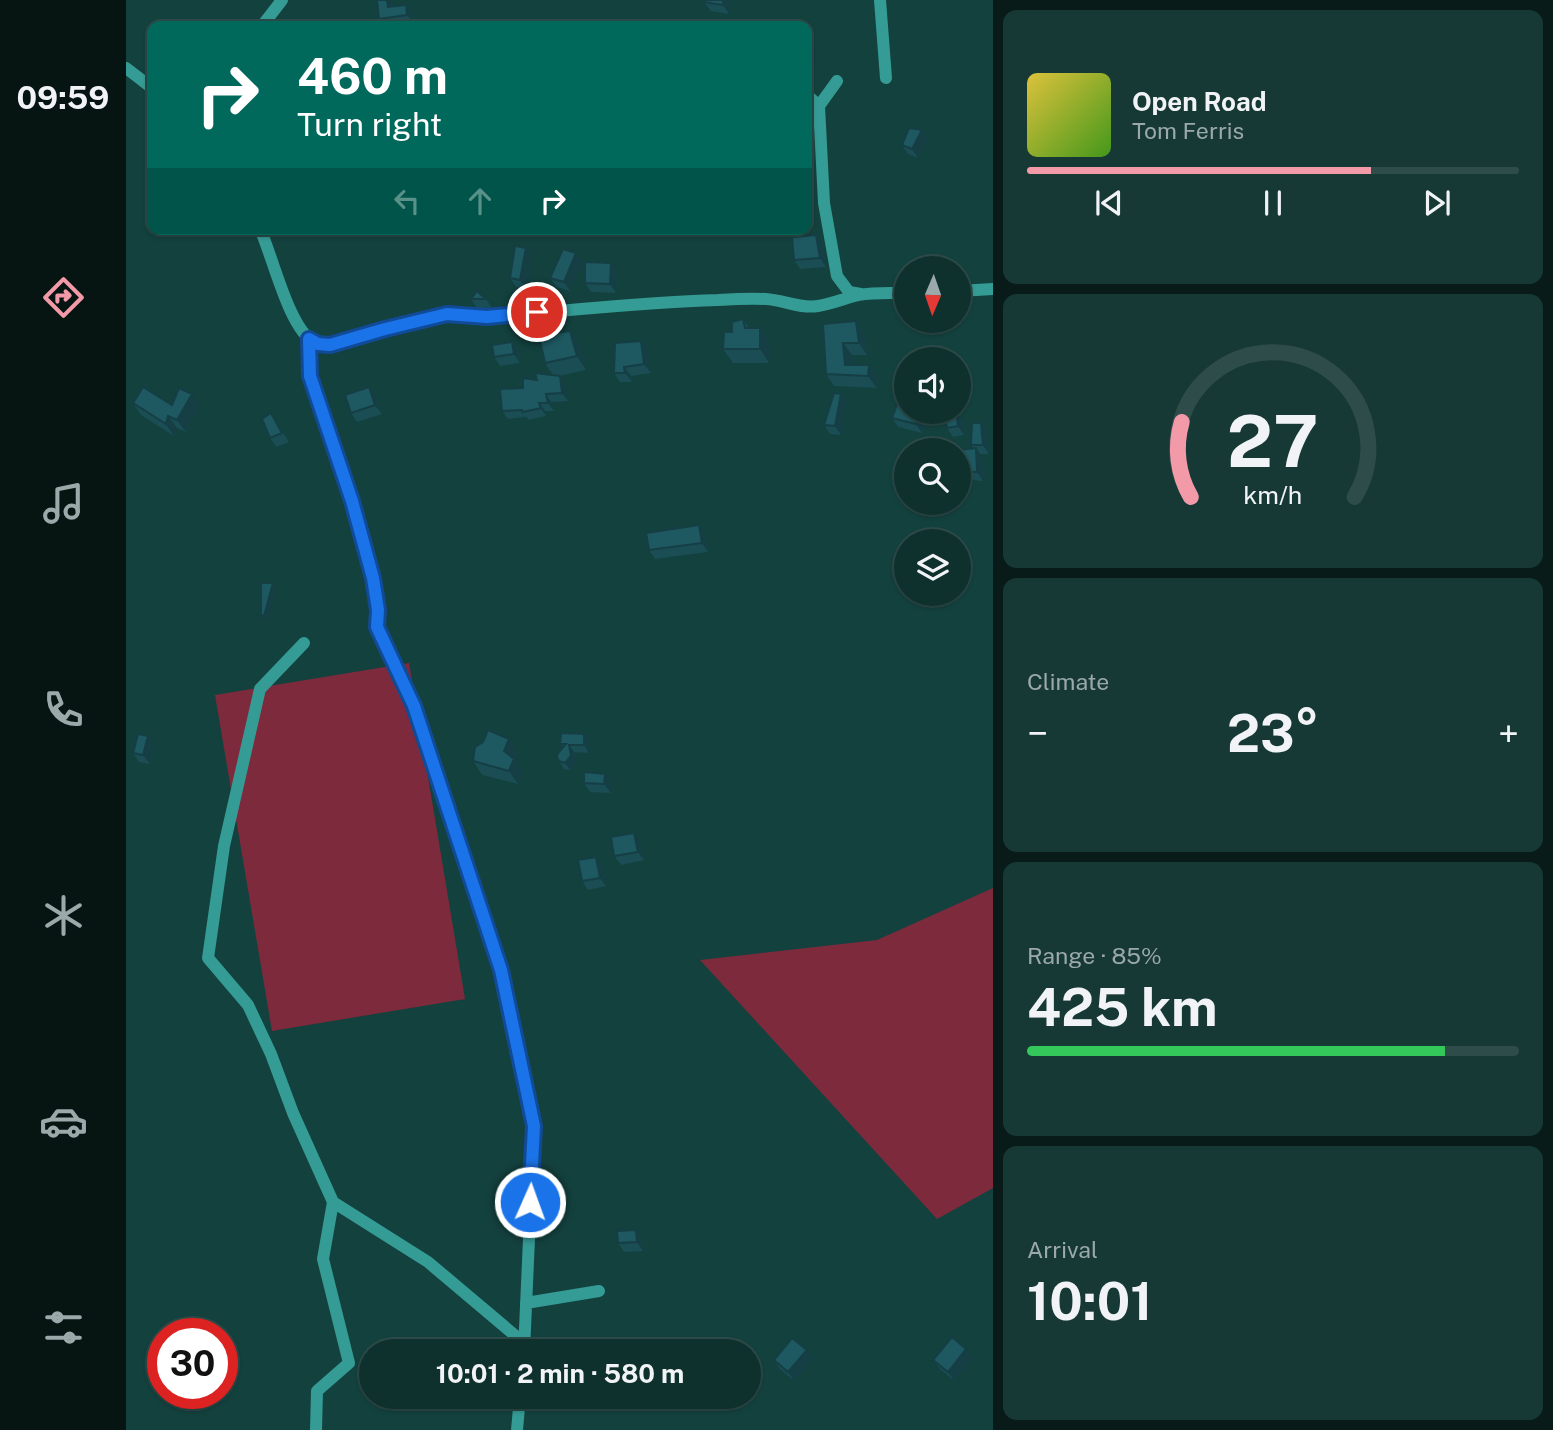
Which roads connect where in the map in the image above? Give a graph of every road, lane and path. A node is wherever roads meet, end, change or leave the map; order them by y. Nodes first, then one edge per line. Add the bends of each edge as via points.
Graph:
1 (282, 0) edge
2 (880, 0) edge
3 (266, 21) edge
4 (126, 68) edge
5 (886, 78) dead end
6 (837, 81) dead end
7 (147, 84) edge
8 (812, 100) edge
9 (819, 106) junction
10 (263, 235) edge
11 (993, 289) edge
12 (971, 290) edge
13 (894, 293) edge
14 (862, 294) junction
15 (309, 339) junction
16 (303, 643) dead end
17 (333, 1202) junction
18 (599, 1291) dead end
19 (526, 1303) junction
20 (515, 1339) edge
21 (524, 1339) edge
22 (519, 1409) edge
23 (316, 1430) edge
24 (517, 1430) edge

1 - 3 street
2 - 5 street
4 - 7 street
6 - 9 street
8 - 9 street
9 - 14 street via 824,203 837,276 849,292
10 - 15 street via 289,307
11 - 12 street
13 - 14 street
14 - 15 street via 817,307 768,299 624,304 487,317 447,314 330,345
15 - 19 street via 310,376 373,578 377,627 414,706 501,970 534,1126
16 - 17 street via 260,689 224,846 208,958 248,1005
17 - 20 street via 428,1262
17 - 23 street via 323,1259 349,1363 317,1391
18 - 19 street
19 - 21 street
22 - 24 street

